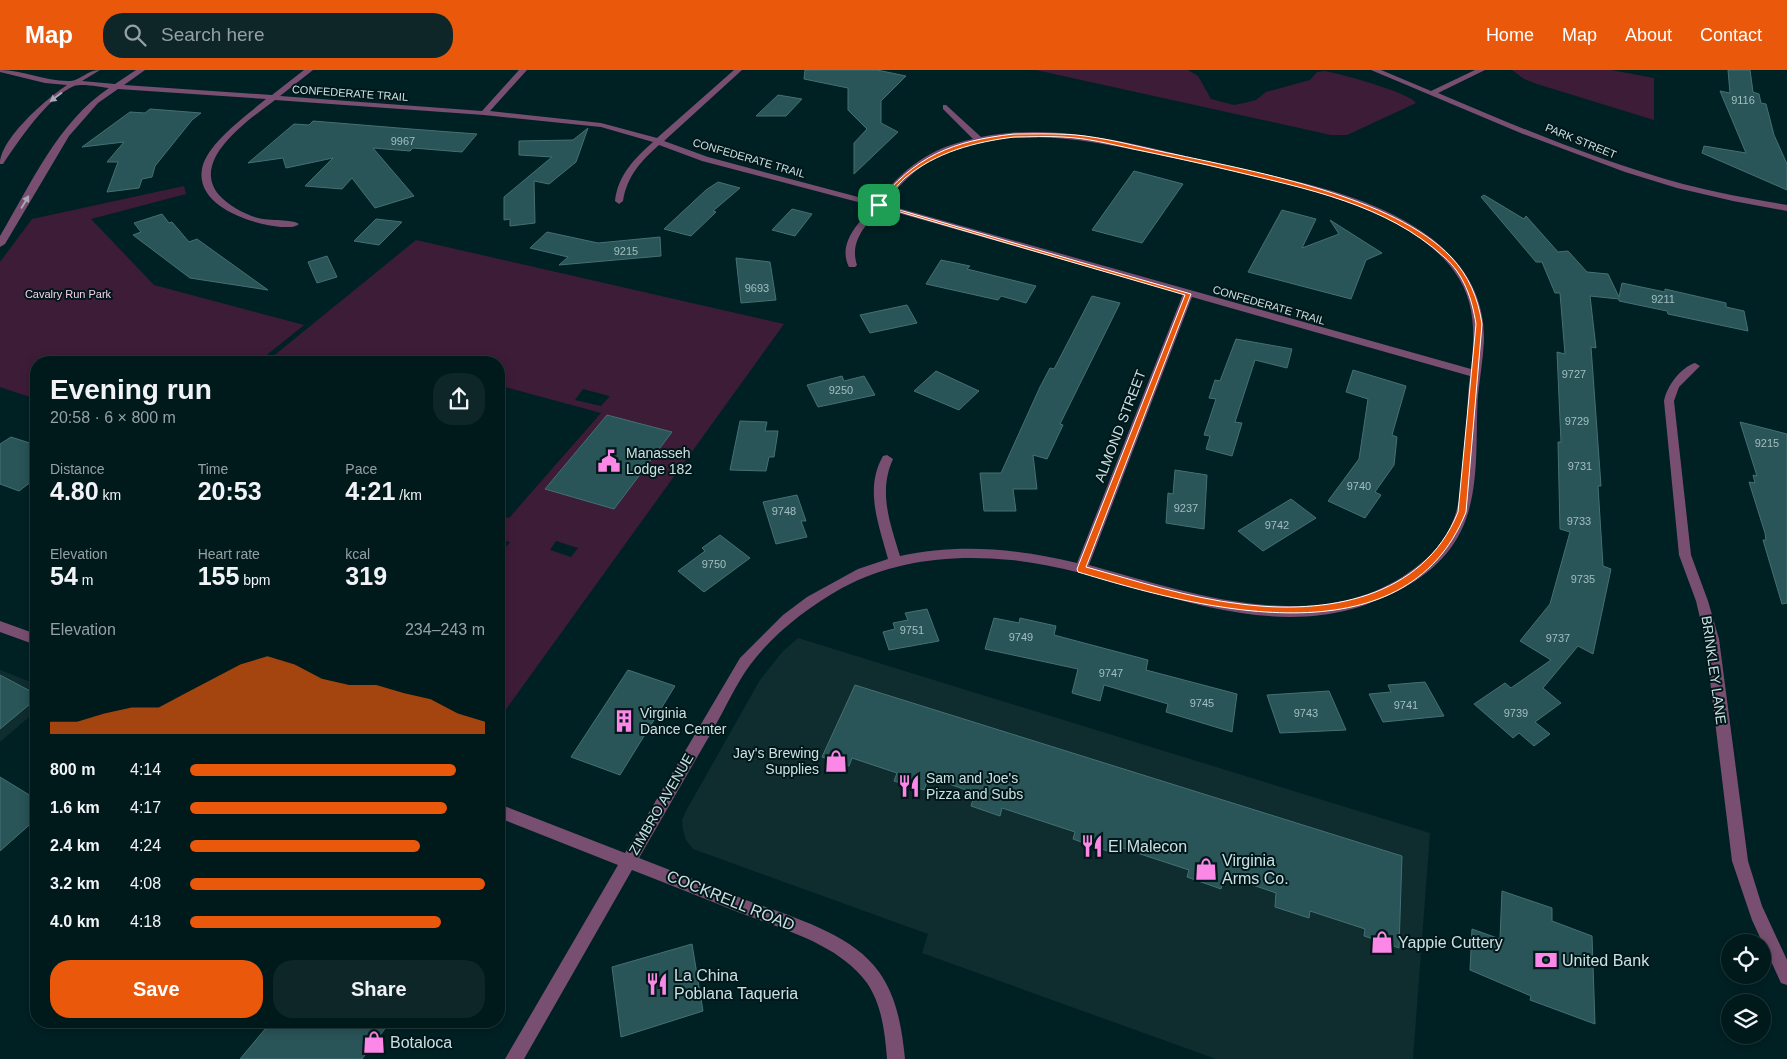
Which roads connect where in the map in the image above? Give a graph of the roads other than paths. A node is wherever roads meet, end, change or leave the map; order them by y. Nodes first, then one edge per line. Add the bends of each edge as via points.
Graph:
1 (0, 70) edge
2 (96, 70) edge
3 (141, 70) edge
4 (308, 70) edge
5 (523, 70) edge
6 (738, 70) edge
7 (1375, 70) edge
8 (1481, 70) edge
9 (74, 83) junction
10 (114, 86) junction
11 (1432, 93) junction
12 (273, 98) junction
13 (946, 107) dead end
14 (484, 113) junction
15 (979, 140) junction
16 (657, 142) junction
17 (0, 162) edge
18 (619, 201) dead end
19 (879, 205) junction
20 (1787, 208) edge
21 (295, 224) dead end
22 (0, 244) edge
23 (852, 265) dead end
24 (1188, 294) junction
25 (1695, 366) dead end
26 (1475, 374) junction
27 (888, 459) dead end
28 (896, 561) junction
29 (1081, 569) junction
30 (0, 626) edge
31 (30, 638) edge
32 (505, 813) edge
33 (629, 860) junction
34 (1787, 977) edge
35 (514, 1059) edge
36 (896, 1059) edge

1 - 9 street, CONFEDERATE TRAIL via 29,79
2 - 9 street
3 - 10 street
4 - 12 street
5 - 14 street
6 - 16 street
7 - 11 street, PARK STREET
8 - 11 street
9 - 10 street, CONFEDERATE TRAIL
9 -> 17 street via 35,113
10 - 12 street, CONFEDERATE TRAIL
22 -> 10 street via 64,135 95,101
11 - 20 street, PARK STREET via 1645,177 1717,197
12 - 14 street, CONFEDERATE TRAIL
12 - 21 street via 219,145 206,167 206,180 214,194 244,216 268,223
13 - 15 street
14 - 16 street, CONFEDERATE TRAIL via 594,124 621,129
15 - 19 street, ZIMBRO AVENUE via 940,152 920,164 903,177
15 - 26 street, ZIMBRO AVENUE via 1038,134 1087,138 1304,187 1341,197 1392,218 1414,230 1447,257 1468,286 1479,324
16 - 18 street via 627,174
16 - 19 street, CONFEDERATE TRAIL via 705,159
19 - 23 street, ZIMBRO AVENUE via 854,235 849,256
19 - 24 street, CONFEDERATE TRAIL
24 - 26 street, CONFEDERATE TRAIL
24 - 29 street, ALMOND STREET
25 - 34 street, BRINKLEY LANE via 1676,382 1670,391 1669,401 1685,555 1712,639 1740,861 1768,942
26 - 29 street, ZIMBRO AVENUE via 1462,512 1454,532 1411,580 1380,595 1322,609 1283,610 1241,608
27 - 28 street via 878,484 882,516
28 - 29 street, ZIMBRO AVENUE via 949,553 1000,554
28 - 33 street, ZIMBRO AVENUE via 860,572 830,587 793,612 766,637 738,674
30 - 31 street
32 - 33 street, COCKRELL ROAD
33 - 35 street, ZIMBRO AVENUE
33 - 36 street, COCKRELL ROAD via 817,935 857,961 867,970 883,997

